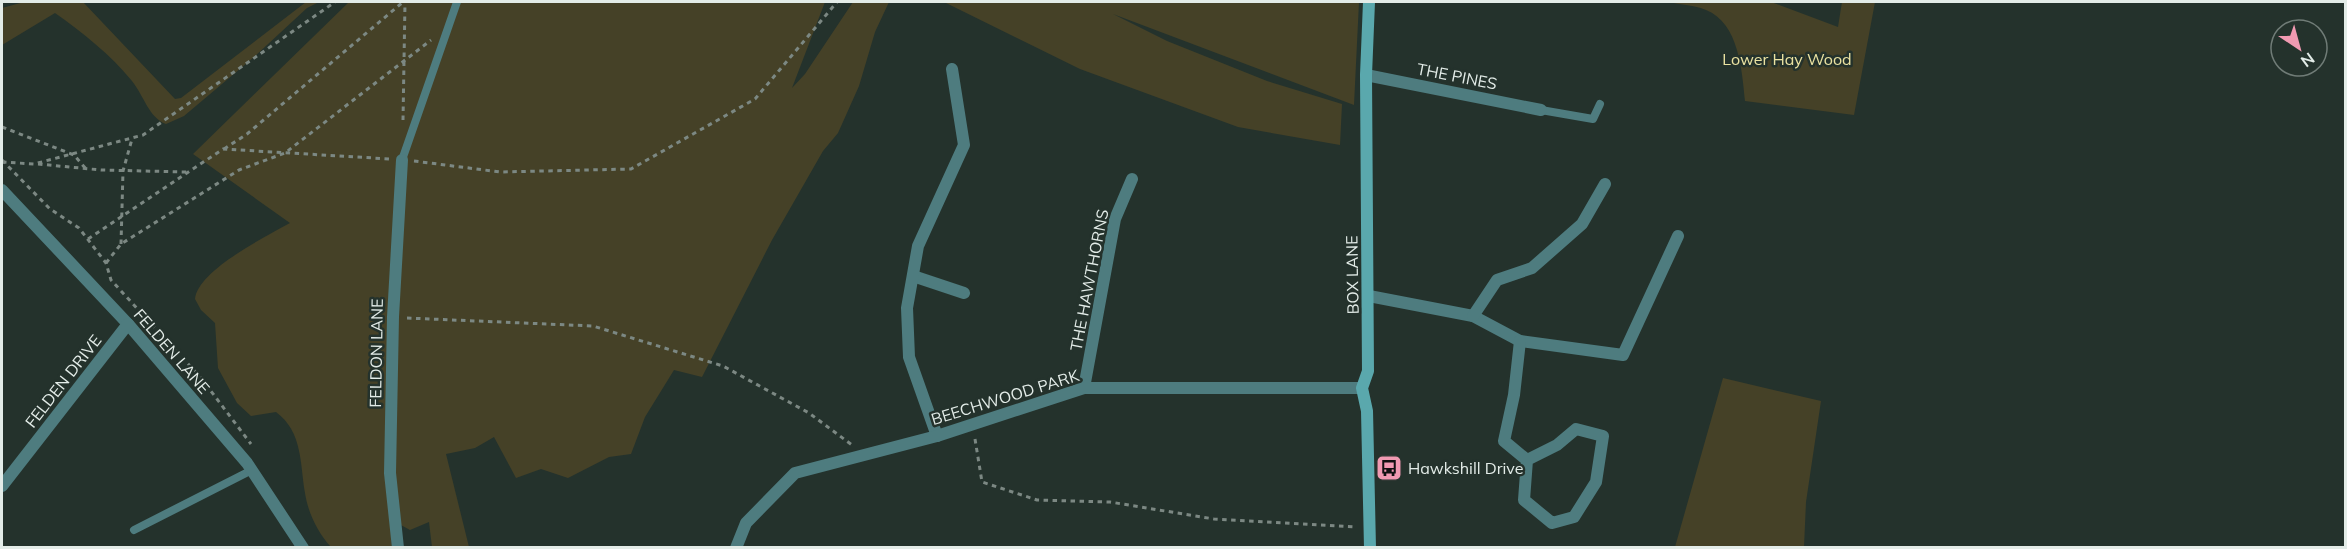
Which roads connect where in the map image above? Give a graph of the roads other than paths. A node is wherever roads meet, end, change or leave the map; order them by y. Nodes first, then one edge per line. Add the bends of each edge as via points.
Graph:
1 (457, 2) edge
2 (1369, 2) edge
3 (952, 69) dead end
4 (1366, 75) junction
5 (1600, 104) dead end
6 (1541, 110) joint
7 (402, 160) joint
8 (1132, 179) dead end
9 (1605, 184) dead end
10 (2, 190) edge
11 (1678, 236) dead end
12 (913, 276) junction
13 (964, 293) dead end
14 (1369, 296) junction
15 (1473, 316) junction
16 (128, 324) junction
17 (1520, 340) junction
18 (1084, 388) junction
19 (1362, 388) junction
20 (938, 436) junction
21 (1527, 460) junction
22 (252, 470) junction
23 (2, 486) edge
24 (134, 530) dead end
25 (303, 548) edge
26 (398, 548) edge
27 (736, 548) edge
28 (1370, 548) edge

1 - 7 lane
2 - 4 main road, BOX LANE
3 - 12 street via 964,146 918,246
4 - 6 street, THE PINES
4 - 14 main road, BOX LANE
5 - 6 lane via 1593,119
7 - 26 street, FELDON LANE via 390,473
8 - 18 street, THE HAWTHORNS via 1115,219
9 - 15 street via 1582,224 1532,268 1497,280
10 - 16 street, FELDEN LANE
11 - 17 street via 1623,355
12 - 13 street
12 - 20 street via 907,308 909,357
14 - 15 street
14 - 19 main road, BOX LANE via 1368,371
15 - 17 street
16 - 22 street, FELDEN LANE
16 - 23 street, FELDEN DRIVE
17 - 21 street via 1504,441
18 - 19 street, BEECHWOOD PARK
18 - 20 street, BEECHWOOD PARK
19 - 28 main road, BOX LANE via 1367,411
20 - 27 street, BEECHWOOD PARK via 795,473 746,523
21 - 21 street via 1524,500 1552,523 1574,517 1596,482 1603,436 1576,429 1557,445
22 - 24 lane
22 - 25 street, FELDEN LANE

